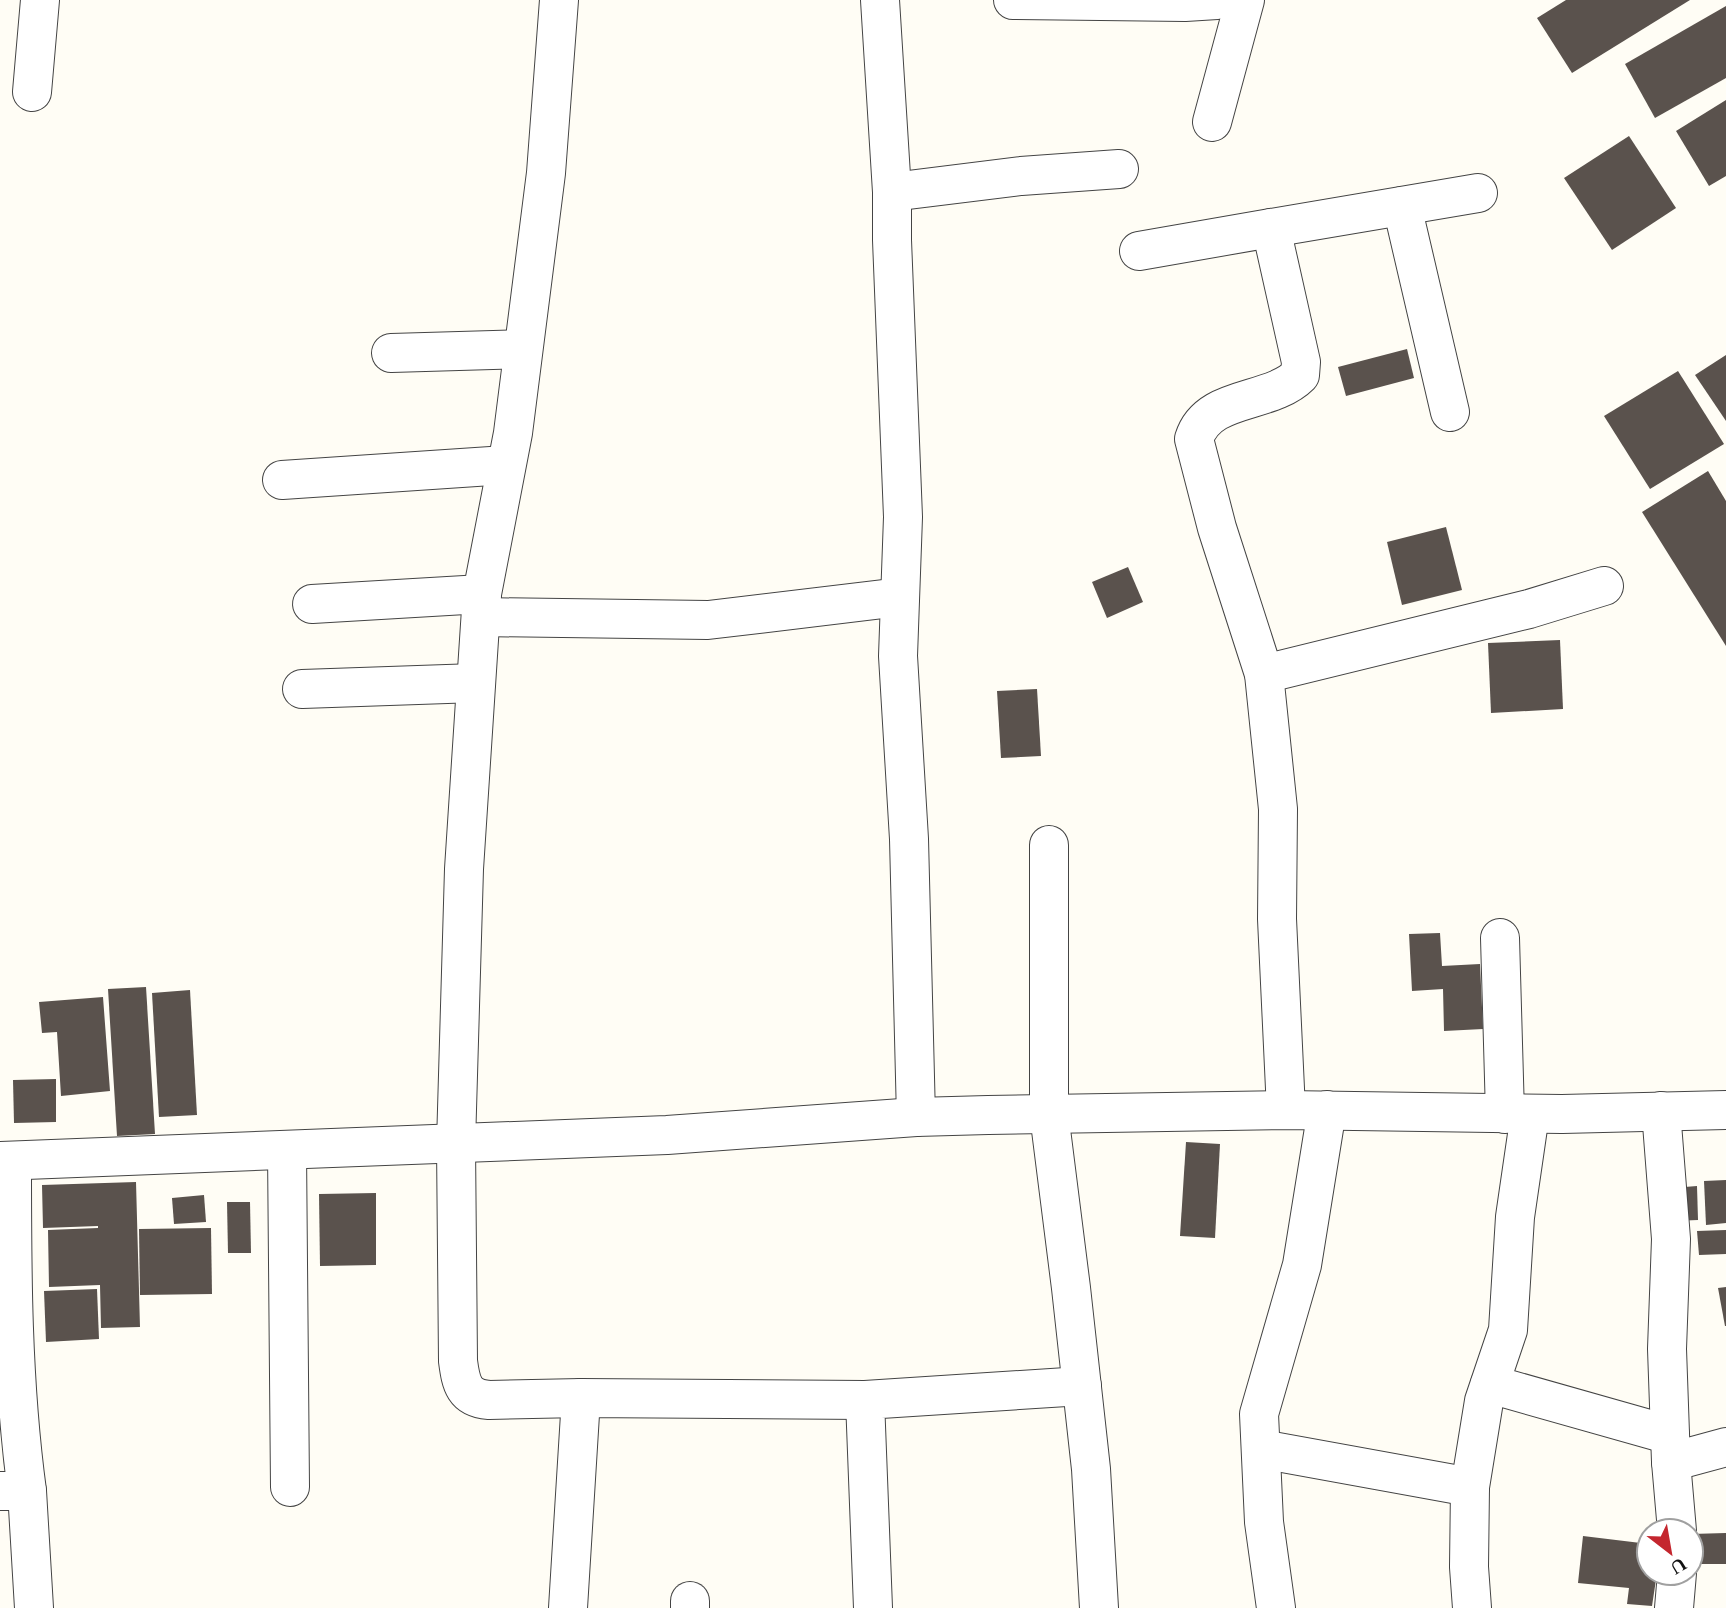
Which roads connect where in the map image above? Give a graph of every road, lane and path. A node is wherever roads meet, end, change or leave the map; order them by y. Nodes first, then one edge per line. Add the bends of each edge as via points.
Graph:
1 (40, 0) edge
2 (559, 0) edge
3 (880, 0) edge
4 (1013, 0) edge
5 (1217, 0) edge
6 (1245, 0) edge
7 (32, 92) dead end
8 (1212, 122) dead end
9 (1119, 169) dead end
10 (892, 192) junction
11 (1478, 193) dead end
12 (1402, 206) junction
13 (1271, 228) junction
14 (1139, 251) dead end
15 (523, 349) junction
16 (391, 353) dead end
17 (1450, 412) dead end
18 (506, 465) junction
19 (282, 481) dead end
20 (1604, 586) dead end
21 (900, 597) junction
22 (312, 604) dead end
23 (481, 606) junction
24 (1264, 674) junction
25 (477, 683) junction
26 (302, 689) dead end
27 (1049, 845) dead end
28 (1500, 938) dead end
29 (1286, 1110) junction
30 (1726, 1110) edge
31 (1328, 1111) junction
32 (1661, 1111) junction
33 (1049, 1114) junction
34 (1518, 1114) junction
35 (916, 1117) junction
36 (456, 1144) junction
37 (287, 1150) junction
38 (6, 1161) edge
39 (1490, 1384) junction
40 (1082, 1386) junction
41 (581, 1398) junction
42 (865, 1401) junction
43 (1726, 1447) edge
44 (1261, 1449) junction
45 (1670, 1449) junction
46 (290, 1487) dead end
47 (1470, 1487) junction
48 (14, 1491) edge
49 (1676, 1517) edge
50 (1676, 1587) edge
51 (34, 1608) edge
52 (568, 1608) edge
53 (873, 1608) edge
54 (1099, 1608) edge
55 (1276, 1608) edge
56 (1472, 1608) edge
57 (1674, 1608) edge

1 - 7 street
2 - 15 street via 546,173
3 - 10 street
4 - 5 street
6 - 8 street
9 - 10 street
10 - 21 street via 903,517
11 - 12 street
12 - 13 street
12 - 17 street
13 - 14 street
13 - 24 street via 1300,375 1275,391 1211,414 1195,439 1217,528
15 - 16 street
15 - 18 street
18 - 19 street
18 - 23 street
20 - 24 street
21 - 23 street via 708,620
21 - 35 street via 898,656 909,839
22 - 23 street
23 - 25 street
24 - 29 street via 1278,809 1277,919
25 - 26 street
25 - 36 street via 464,869
27 - 33 street
28 - 34 street
29 - 31 street
29 - 33 street
30 - 32 street
31 - 34 street
31 - 44 street via 1302,1265 1259,1414
32 - 34 street
32 - 45 street via 1671,1239
33 - 35 street
33 - 40 street
34 - 39 street via 1508,1330
35 - 36 street
36 - 37 street
36 - 41 street via 461,1380 475,1399
37 - 38 street
37 - 46 street
38 - 48 street via 19,1432
39 - 45 street
39 - 47 street
40 - 42 street
40 - 54 street
41 - 42 street
41 - 52 street
42 - 53 street
43 - 45 street
44 - 47 street
44 - 55 street via 1264,1522
45 - 49 street
47 - 56 street
48 - 51 street
50 - 57 street

